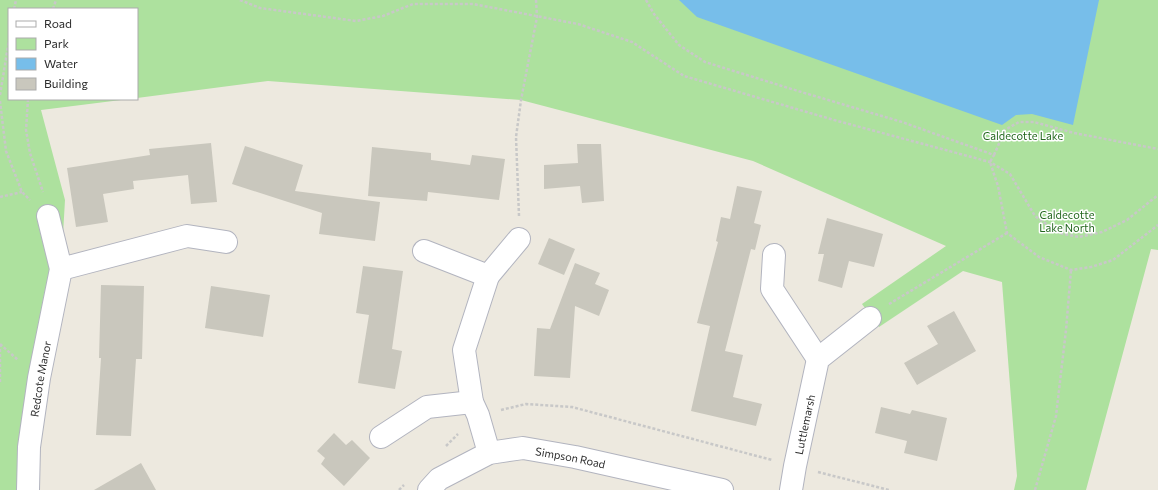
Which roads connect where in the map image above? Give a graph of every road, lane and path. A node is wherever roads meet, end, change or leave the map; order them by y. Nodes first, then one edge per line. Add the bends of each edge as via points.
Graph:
1 (240, 0) edge
2 (536, 0) edge
3 (646, 0) edge
4 (537, 17) junction
5 (8, 46) edge
6 (0, 95) edge
7 (28, 100) edge
8 (0, 101) edge
9 (1158, 149) edge
10 (994, 155) junction
11 (990, 162) junction
12 (22, 192) junction
13 (1158, 195) edge
14 (0, 197) edge
15 (48, 216) junction
16 (1158, 225) edge
17 (1007, 233) junction
18 (519, 239) joint
19 (226, 242) dead end
20 (424, 251) dead end
21 (774, 255) dead end
22 (61, 269) junction
23 (1070, 270) junction
24 (488, 276) junction
25 (870, 318) joint
26 (0, 344) edge
27 (818, 359) junction
28 (0, 382) edge
29 (475, 409) junction
30 (381, 437) dead end
31 (444, 447) dead end
32 (489, 453) junction
33 (795, 466) junction
34 (405, 485) dead end
35 (28, 490) edge
36 (400, 490) edge
37 (429, 490) edge
38 (720, 490) edge
39 (791, 490) edge
40 (889, 490) edge
41 (1035, 490) edge

1 - 4 path via 260,8 356,21 383,16 413,4 473,4
2 - 4 path
3 - 10 path via 679,45 706,62 902,122
4 - 11 path via 578,24 632,42 684,76
4 - 18 path via 516,137
5 - 6 path
7 - 15 path via 26,130
8 - 12 path via 6,151
9 - 10 path via 1074,133 1034,122 1019,122 1005,130
10 - 11 path
11 - 13 path via 1010,174 1035,216 1059,233 1079,237 1102,232 1126,220
11 - 17 path via 998,186
12 - 14 path
12 - 15 path
15 - 22 street, Redcote Manor
16 - 23 path via 1113,260
17 - 23 path via 1039,256
17 - 25 path
18 - 24 street
19 - 22 street via 188,236
20 - 24 street
21 - 27 street via 772,290
22 - 35 street, Redcote Manor via 39,378 29,447
23 - 41 path via 1056,416
24 - 29 street via 464,350
25 - 27 street
26 - 28 path
27 - 33 street, Luttlemarsh
29 - 30 street via 427,407
29 - 31 path
29 - 32 street
29 - 33 path via 526,404 572,407
32 - 37 street, Simpson Road via 439,479
32 - 38 street, Simpson Road via 523,448 575,457
33 - 39 street, Luttlemarsh
33 - 40 path
34 - 36 path

